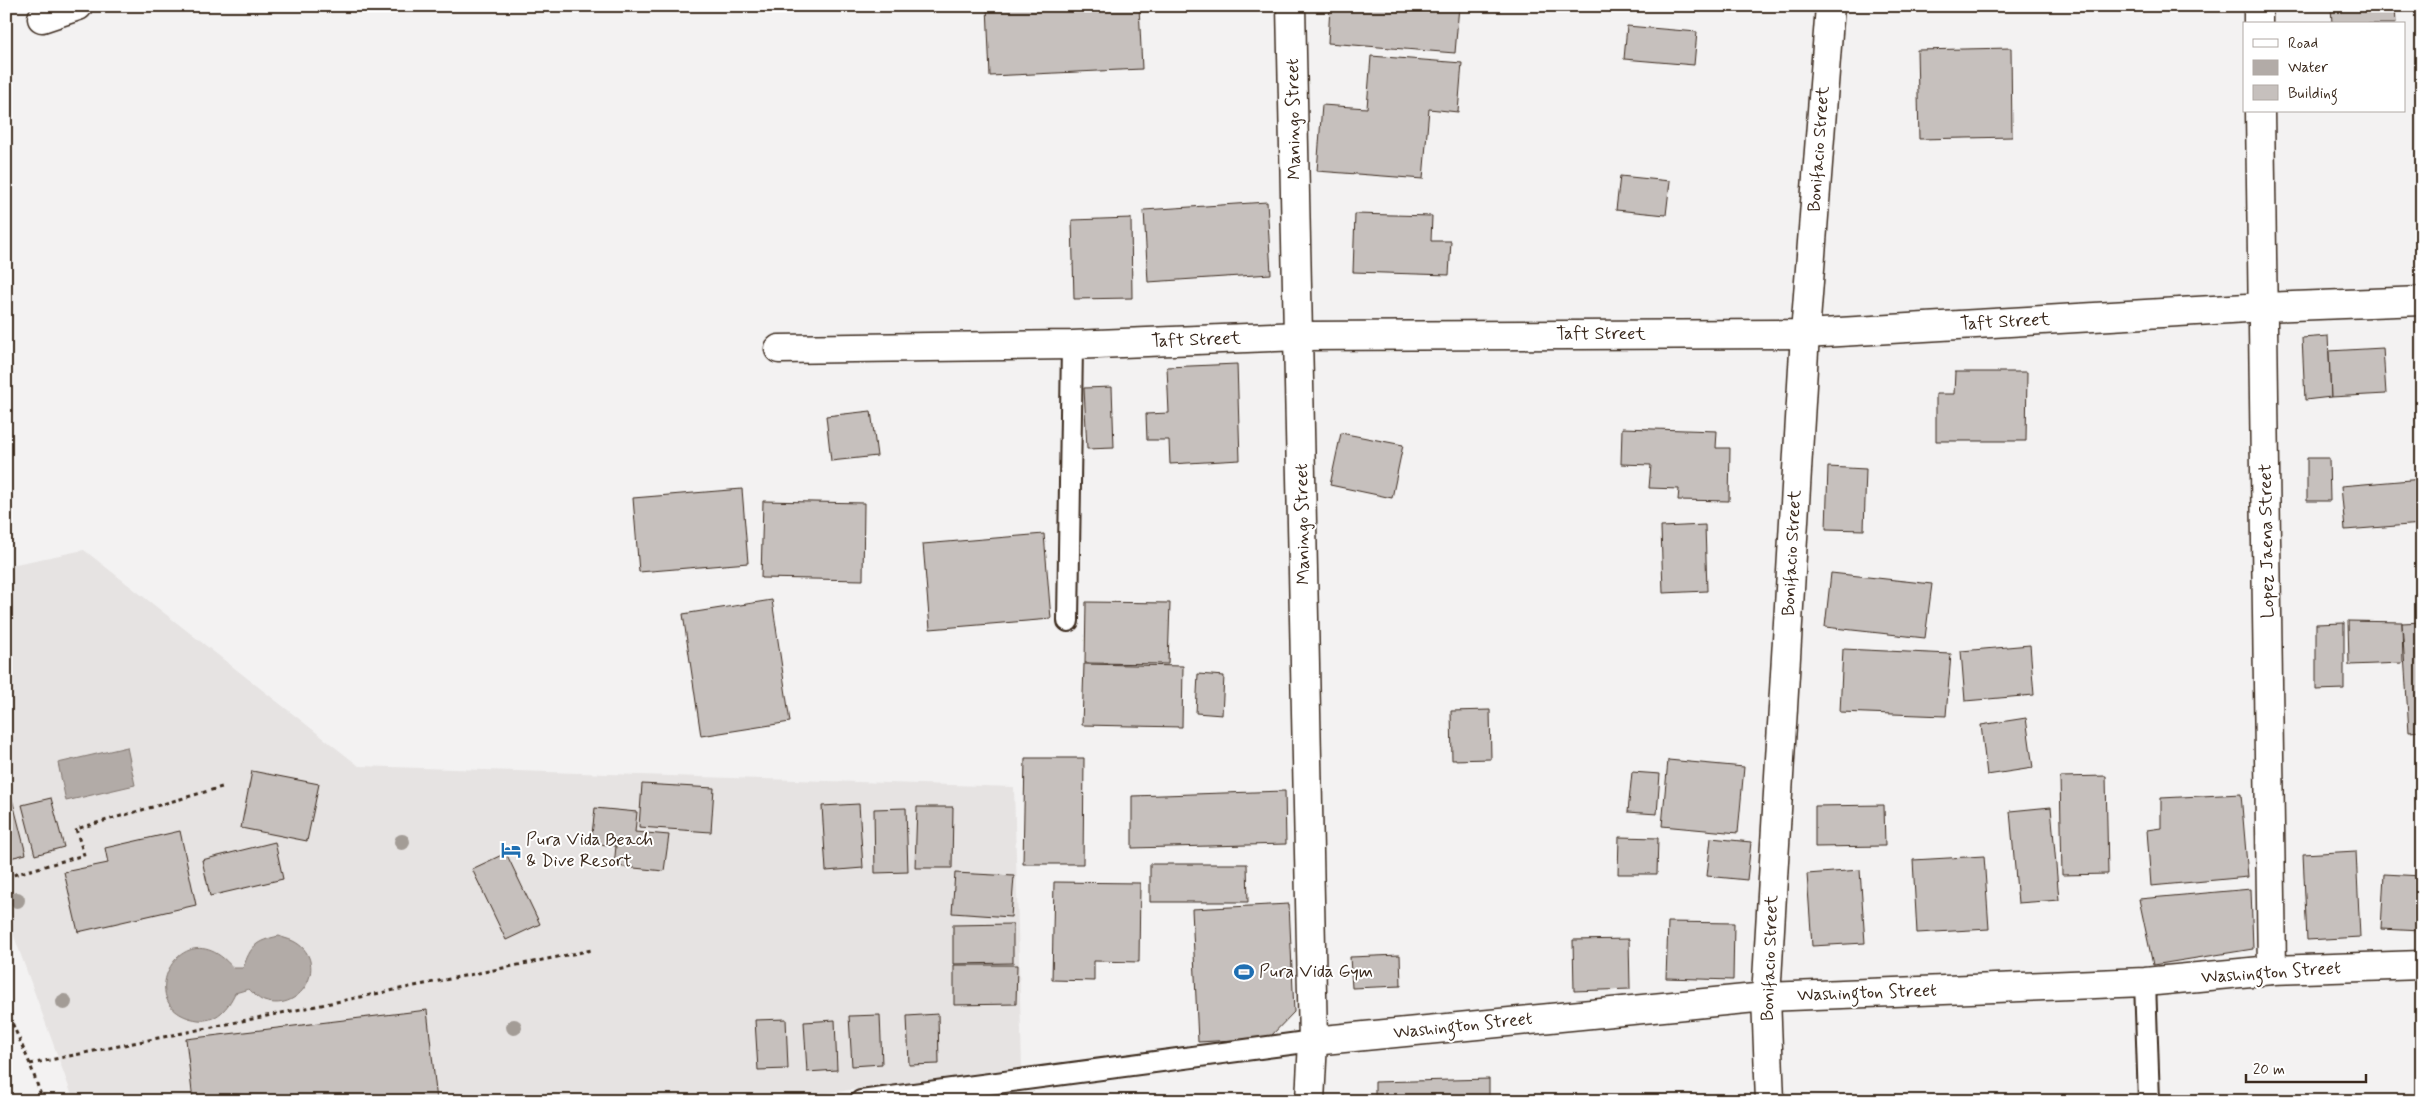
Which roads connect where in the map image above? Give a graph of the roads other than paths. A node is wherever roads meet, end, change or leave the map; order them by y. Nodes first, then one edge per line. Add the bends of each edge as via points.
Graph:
1 (78, 6) edge
2 (1291, 6) edge
3 (1830, 6) edge
4 (2258, 6) edge
5 (42, 18) dead end
6 (2258, 22) edge
7 (2260, 112) edge
8 (2422, 301) edge
9 (2264, 307) junction
10 (1806, 334) junction
11 (1299, 336) junction
12 (1072, 345) junction
13 (779, 349) dead end
14 (1068, 621) dead end
15 (2422, 965) edge
16 (2272, 970) junction
17 (2145, 982) junction
18 (1766, 997) junction
19 (1313, 1041) junction
20 (861, 1101) edge
21 (1310, 1101) edge
22 (1770, 1101) edge
23 (2149, 1101) edge

1 - 5 street
2 - 11 street, Maningo Street
3 - 10 street, Bonifacio Street
4 - 6 street
7 - 9 street, Lopez Jaena Street
8 - 9 street, Taft Street
9 - 10 street, Taft Street
9 - 16 street, Lopez Jaena Street
10 - 11 street, Taft Street
10 - 18 street, Bonifacio Street
11 - 12 street, Taft Street
11 - 19 street, Maningo Street
12 - 13 street, Taft Street
12 - 14 lane
15 - 16 street, Washington Street
16 - 17 street, Washington Street
17 - 18 street, Washington Street
17 - 23 lane
18 - 19 street, Washington Street
18 - 22 street, Bonifacio Street
19 - 20 lane
19 - 21 street, Maningo Street

